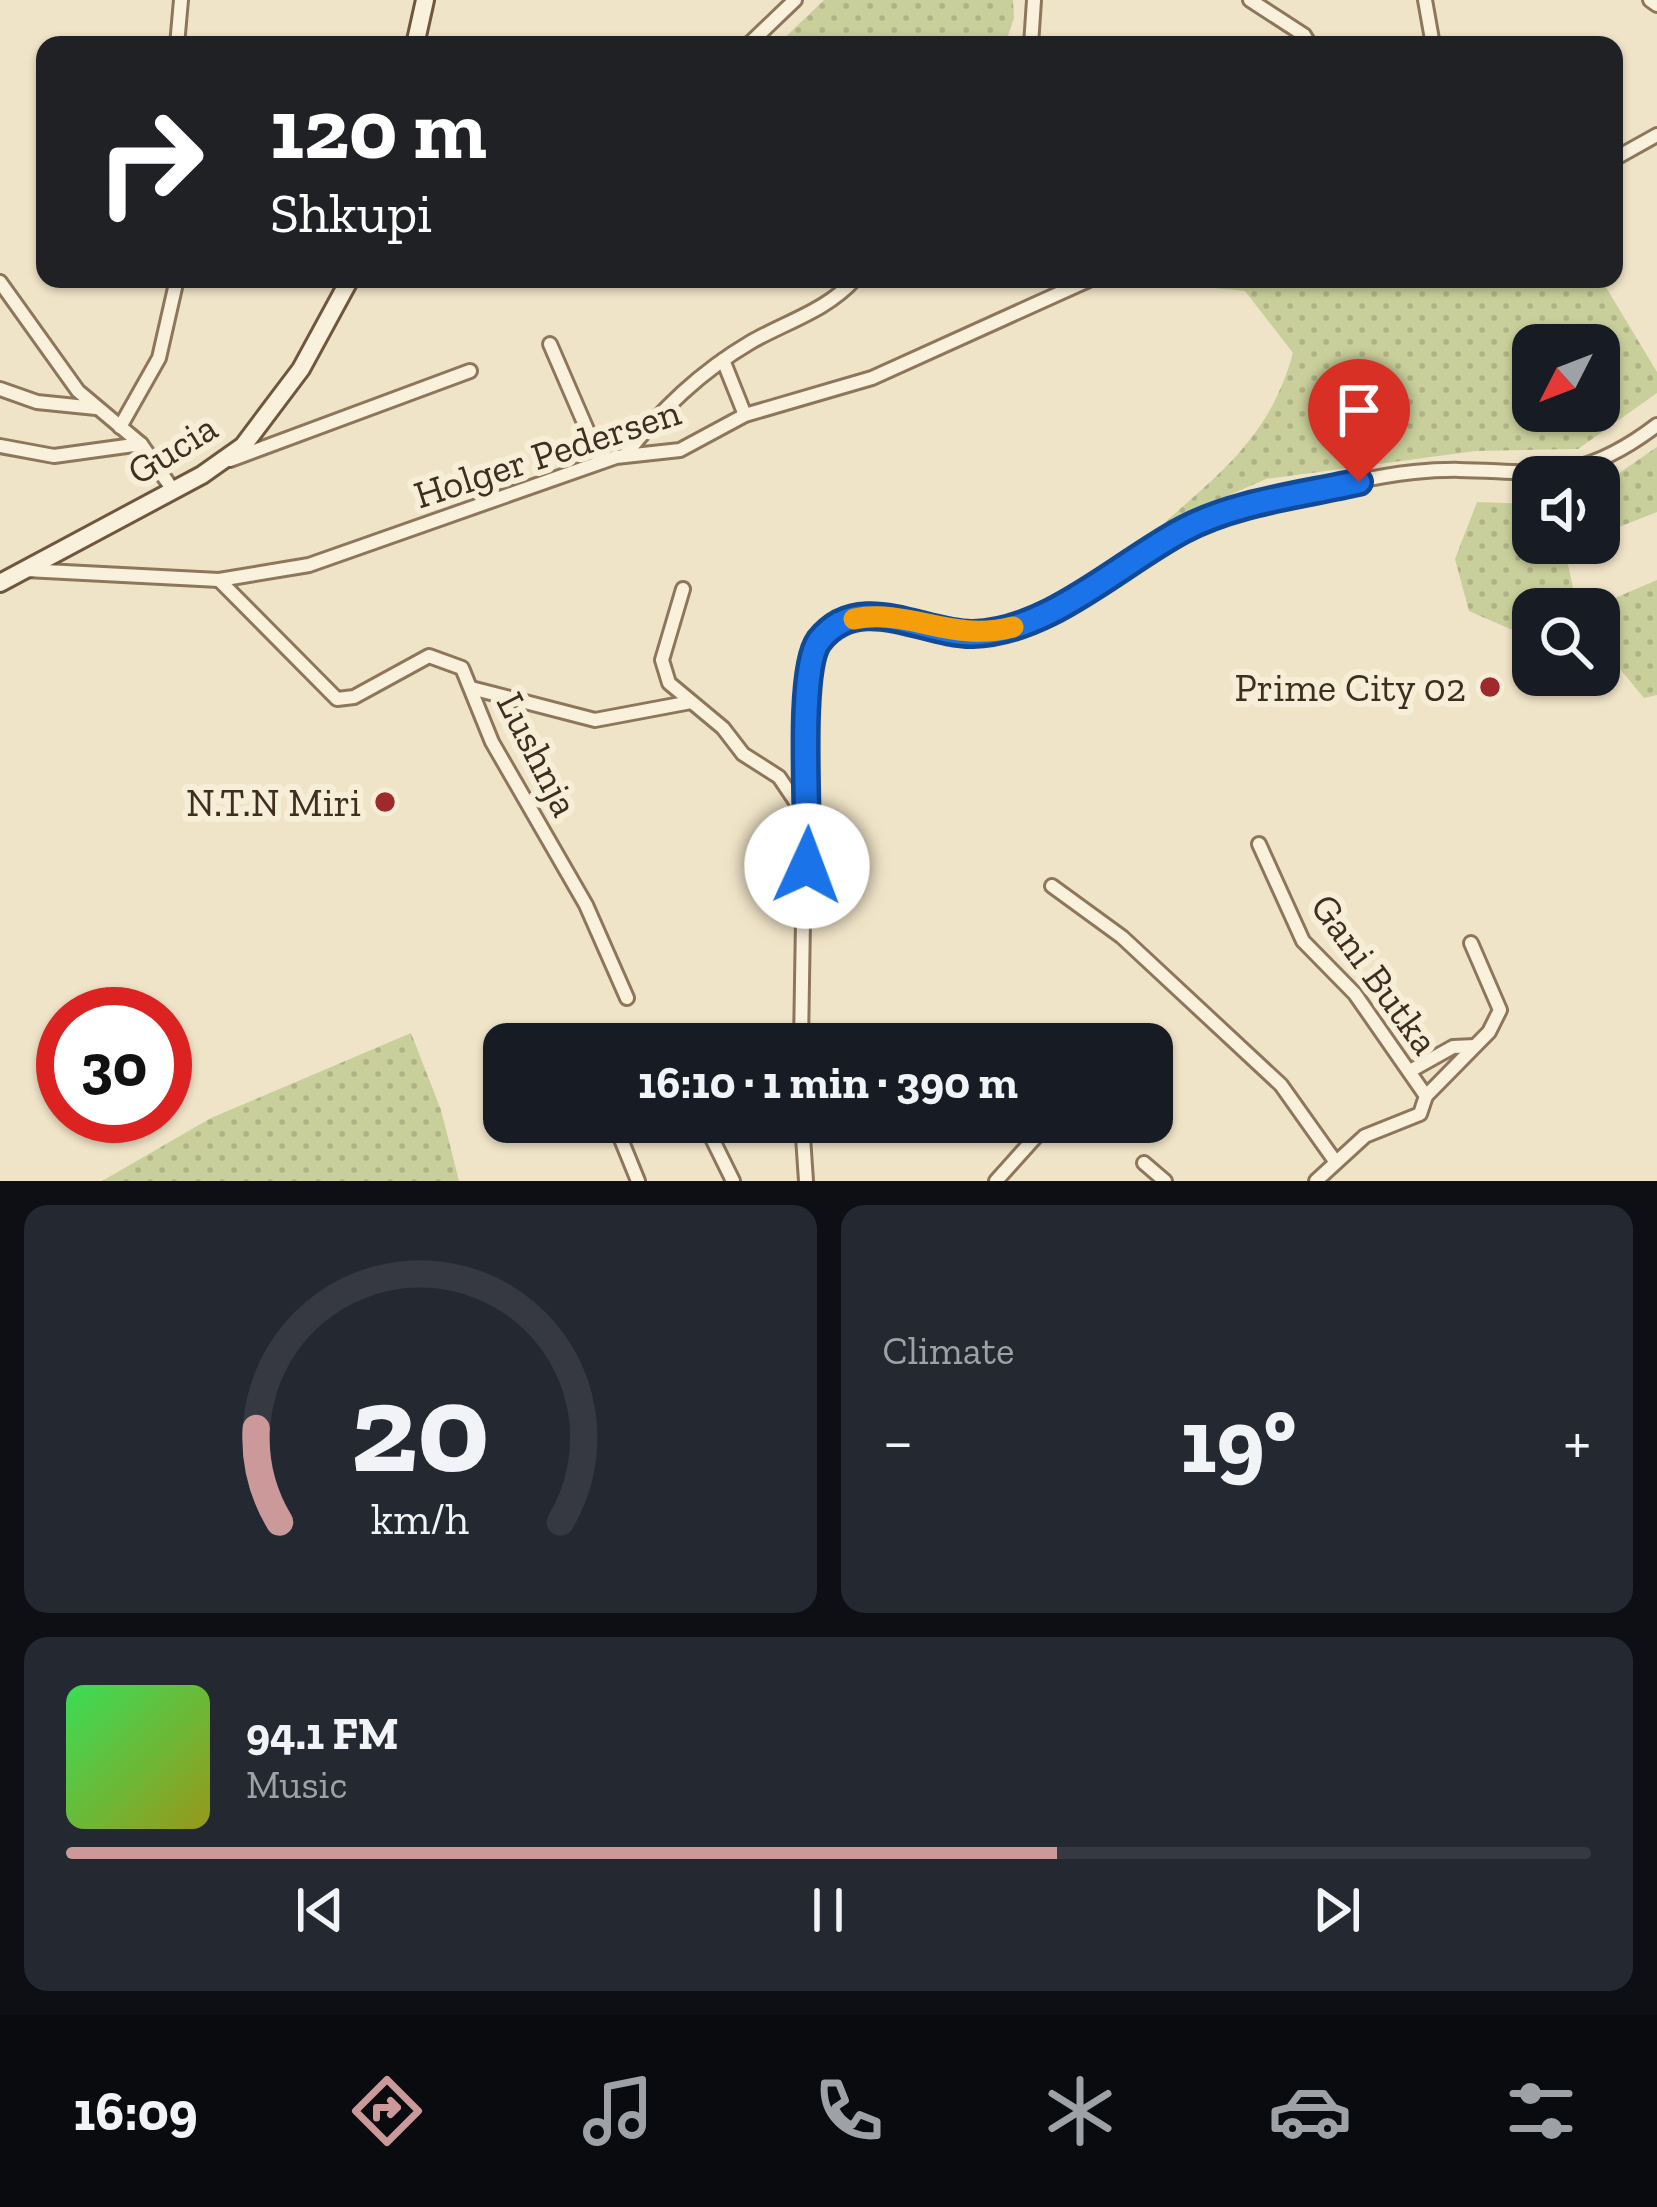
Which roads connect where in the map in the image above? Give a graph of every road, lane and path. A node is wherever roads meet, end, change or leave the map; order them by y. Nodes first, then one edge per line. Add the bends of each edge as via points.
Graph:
1 (181, 0) edge
2 (425, 0) edge
3 (795, 0) edge
4 (1034, 0) edge
5 (1250, 0) edge
6 (1425, 0) edge
7 (178, 36) edge
8 (417, 36) edge
9 (757, 36) edge
10 (1032, 36) edge
11 (1305, 36) edge
12 (1431, 36) edge
13 (1657, 135) edge
14 (1623, 154) edge
15 (0, 282) edge
16 (175, 288) edge
17 (345, 288) edge
18 (845, 288) edge
19 (1071, 288) edge
20 (550, 344) dead end
21 (722, 360) junction
22 (470, 371) dead end
23 (0, 389) edge
24 (96, 408) junction
25 (745, 415) junction
26 (1657, 425) edge
27 (120, 427) junction
28 (141, 444) junction
29 (0, 446) edge
30 (626, 455) junction
31 (601, 462) junction
32 (223, 463) junction
33 (173, 490) junction
34 (25, 570) junction
35 (218, 580) junction
36 (0, 583) edge
37 (683, 589) dead end
38 (471, 688) junction
39 (692, 703) junction
40 (809, 821) junction
41 (1259, 844) dead end
42 (1052, 886) dead end
43 (1471, 943) dead end
44 (627, 998) dead end
45 (802, 1023) edge
46 (1476, 1046) junction
47 (1410, 1071) junction
48 (1426, 1096) junction
49 (623, 1143) edge
50 (714, 1143) edge
51 (803, 1143) edge
52 (1030, 1143) edge
53 (1336, 1160) junction
54 (1144, 1163) dead end
55 (638, 1181) edge
56 (733, 1181) edge
57 (806, 1181) edge
58 (996, 1181) edge
59 (1165, 1181) edge
60 (1316, 1181) edge

1 - 7 street
2 - 8 street
3 - 9 street
4 - 10 street
5 - 11 street
6 - 12 street
13 - 14 street
15 - 24 street
16 - 27 street via 159,358
17 - 32 street, Gucia via 301,369
18 - 21 street via 819,310
19 - 25 street, Holger Pedersen via 872,378
20 - 31 street
21 - 25 street
21 - 30 street via 672,400
22 - 32 street
23 - 24 street
24 - 27 street
25 - 30 street, Holger Pedersen via 680,450
26 - 40 street via 1552,476 1418,472 1212,518 1038,616 992,632 954,634 879,616 842,623 818,643 807,674
27 - 28 street
28 - 29 street via 54,456
28 - 33 street
30 - 31 street, Holger Pedersen
31 - 35 street, Holger Pedersen via 309,565
32 - 33 street, Gucia
33 - 34 street, Gucia
34 - 35 street, Holger Pedersen
34 - 36 street
35 - 38 street, Lushnja via 330,695 354,697 429,656 453,662
37 - 39 street via 662,660 669,683
38 - 39 street via 595,720
38 - 44 street, Lushnja
39 - 40 street via 742,754 778,777
40 - 45 street
41 - 47 street, Gani Butka via 1303,941 1355,994
42 - 53 street via 1122,937 1281,1085
43 - 46 street via 1501,1010
46 - 47 street via 1453,1047
46 - 48 street
47 - 48 street, Gani Butka
48 - 53 street, Gani Butka via 1420,1114 1365,1136
49 - 55 street
50 - 56 street
51 - 57 street
52 - 58 street
53 - 60 street, Gani Butka
54 - 59 street

